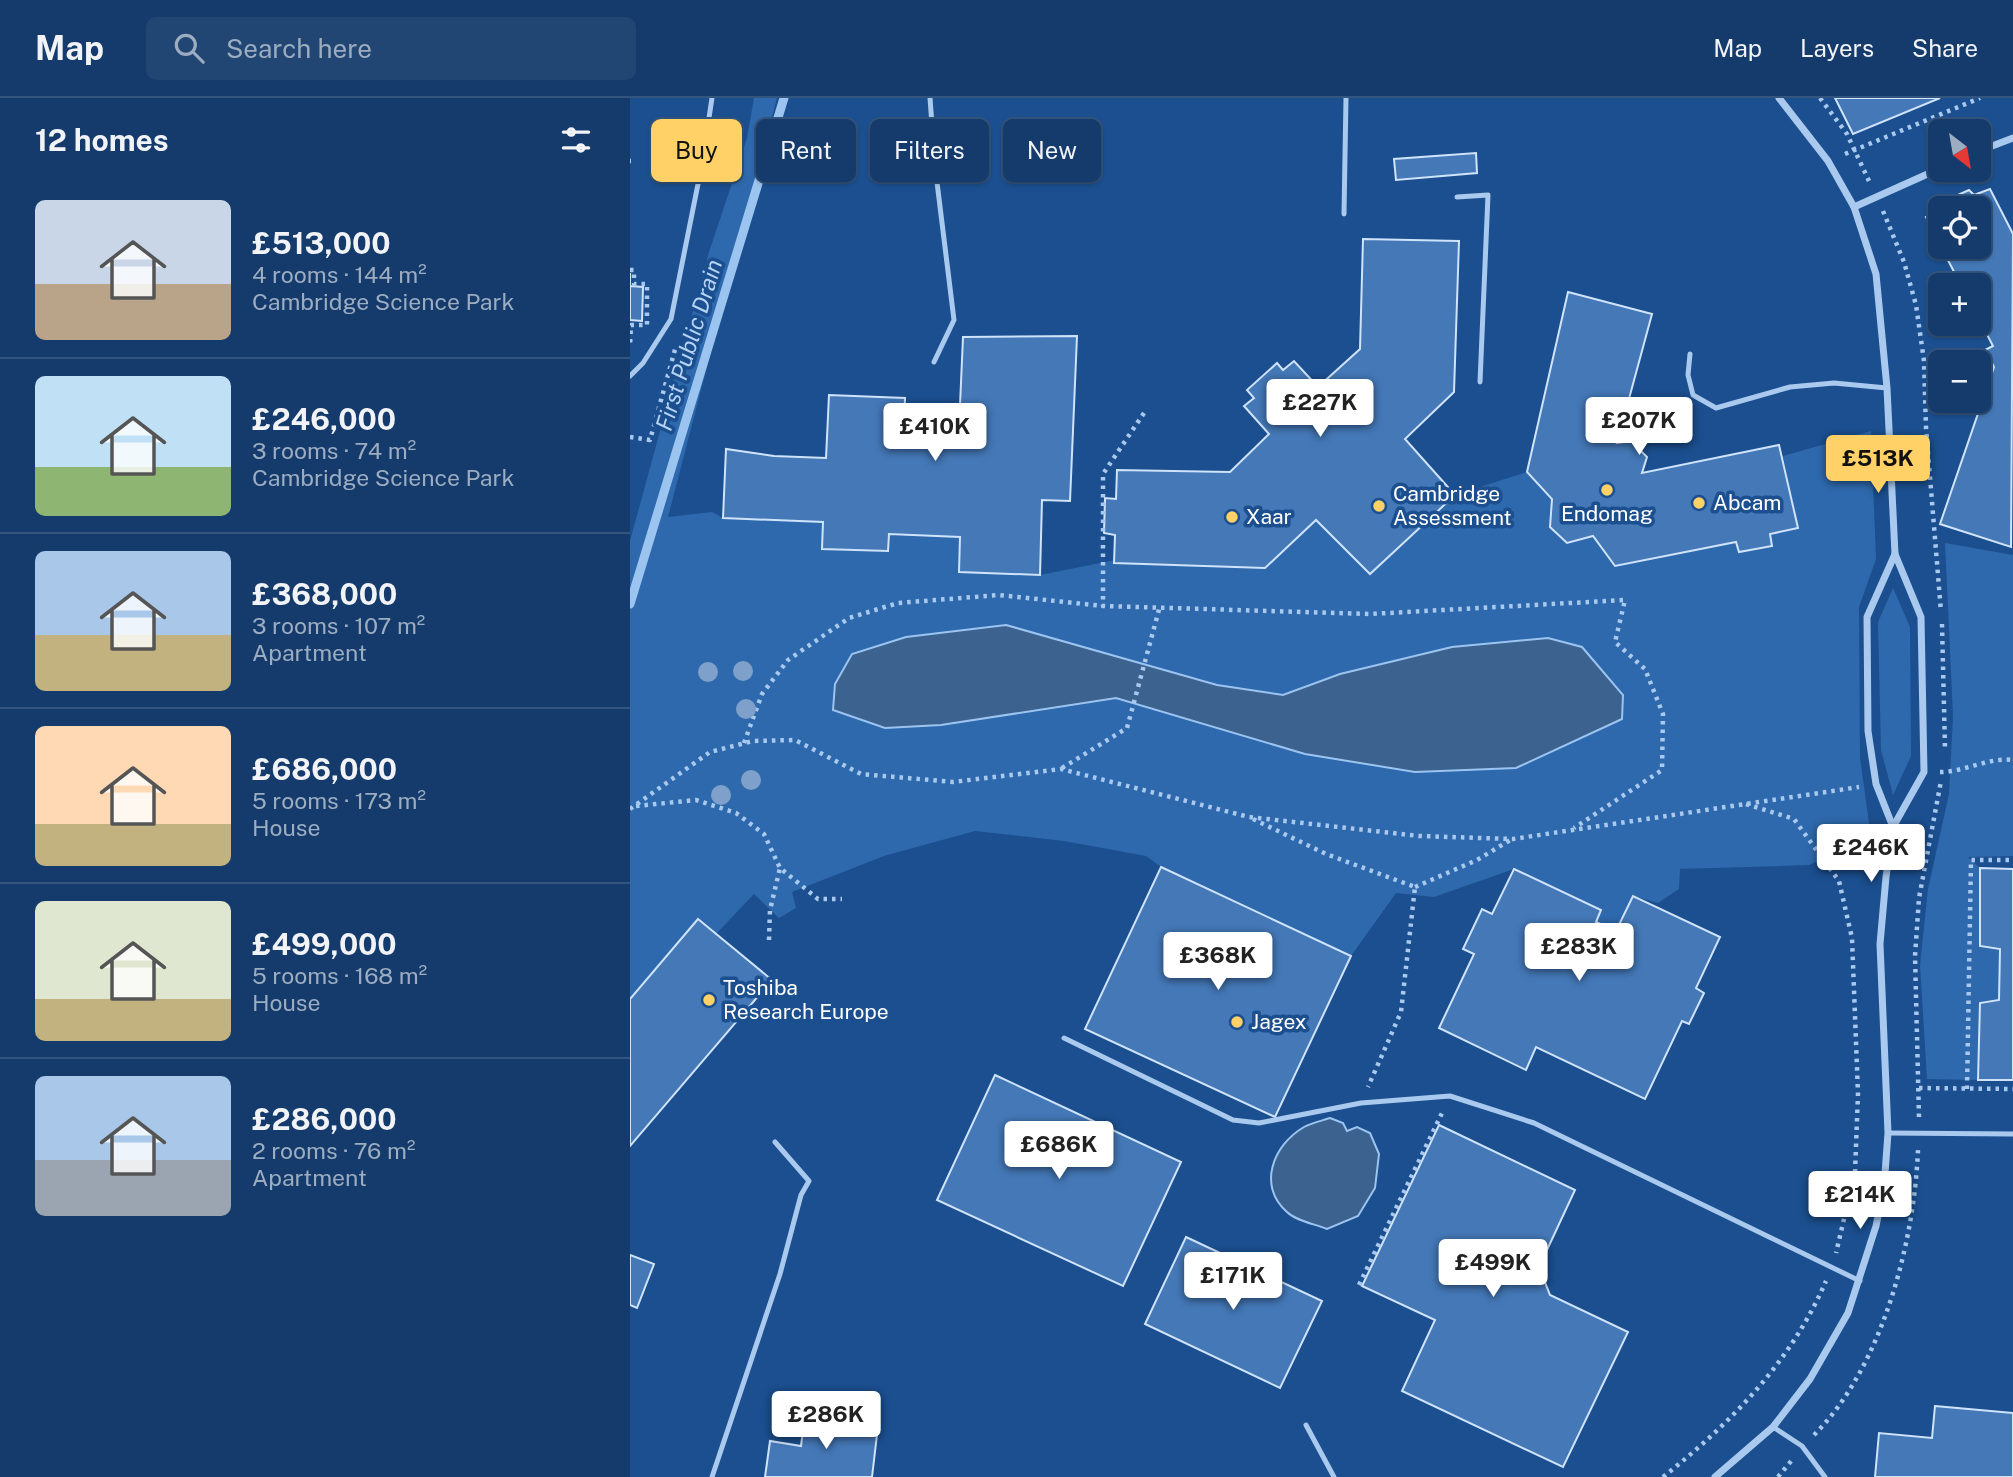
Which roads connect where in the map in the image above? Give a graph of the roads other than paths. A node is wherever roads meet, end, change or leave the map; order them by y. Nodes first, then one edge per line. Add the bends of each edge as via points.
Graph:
1 (712, 98) edge
2 (930, 98) edge
3 (1346, 98) edge
4 (1779, 98) edge
5 (2013, 138) edge
6 (1992, 146) edge
7 (1928, 174) edge
8 (1457, 197) dead end
9 (1854, 207) junction
10 (1344, 214) dead end
11 (1690, 354) dead end
12 (934, 362) dead end
13 (630, 376) edge
14 (1480, 382) dead end
15 (1887, 388) junction
16 (1895, 554) junction
17 (1893, 827) junction
18 (1064, 1038) dead end
19 (1888, 1133) junction
20 (2013, 1134) edge
21 (775, 1143) dead end
22 (1860, 1281) junction
23 (1306, 1425) dead end
24 (1773, 1427) junction
25 (712, 1477) edge
26 (1334, 1477) edge
27 (1715, 1477) edge
28 (1825, 1477) edge

1 - 13 lane via 671,319
2 - 12 lane via 954,320
3 - 10 lane
4 - 9 street via 1828,161
5 - 6 street
7 - 9 street
8 - 14 lane via 1488,195
9 - 15 street via 1876,274
11 - 15 lane via 1688,375 1693,395 1716,408 1790,387 1833,383
15 - 16 street
16 - 17 street via 1867,617 1868,731 1876,784
16 - 17 street via 1921,617 1924,772
17 - 19 street via 1880,944
18 - 22 lane via 1233,1120 1279,1121 1361,1103 1450,1097 1534,1123
19 - 20 lane
19 - 22 street via 1884,1187
21 - 25 lane via 809,1181
22 - 24 street via 1848,1313 1810,1379
23 - 26 lane
24 - 27 street
24 - 28 lane via 1802,1446

